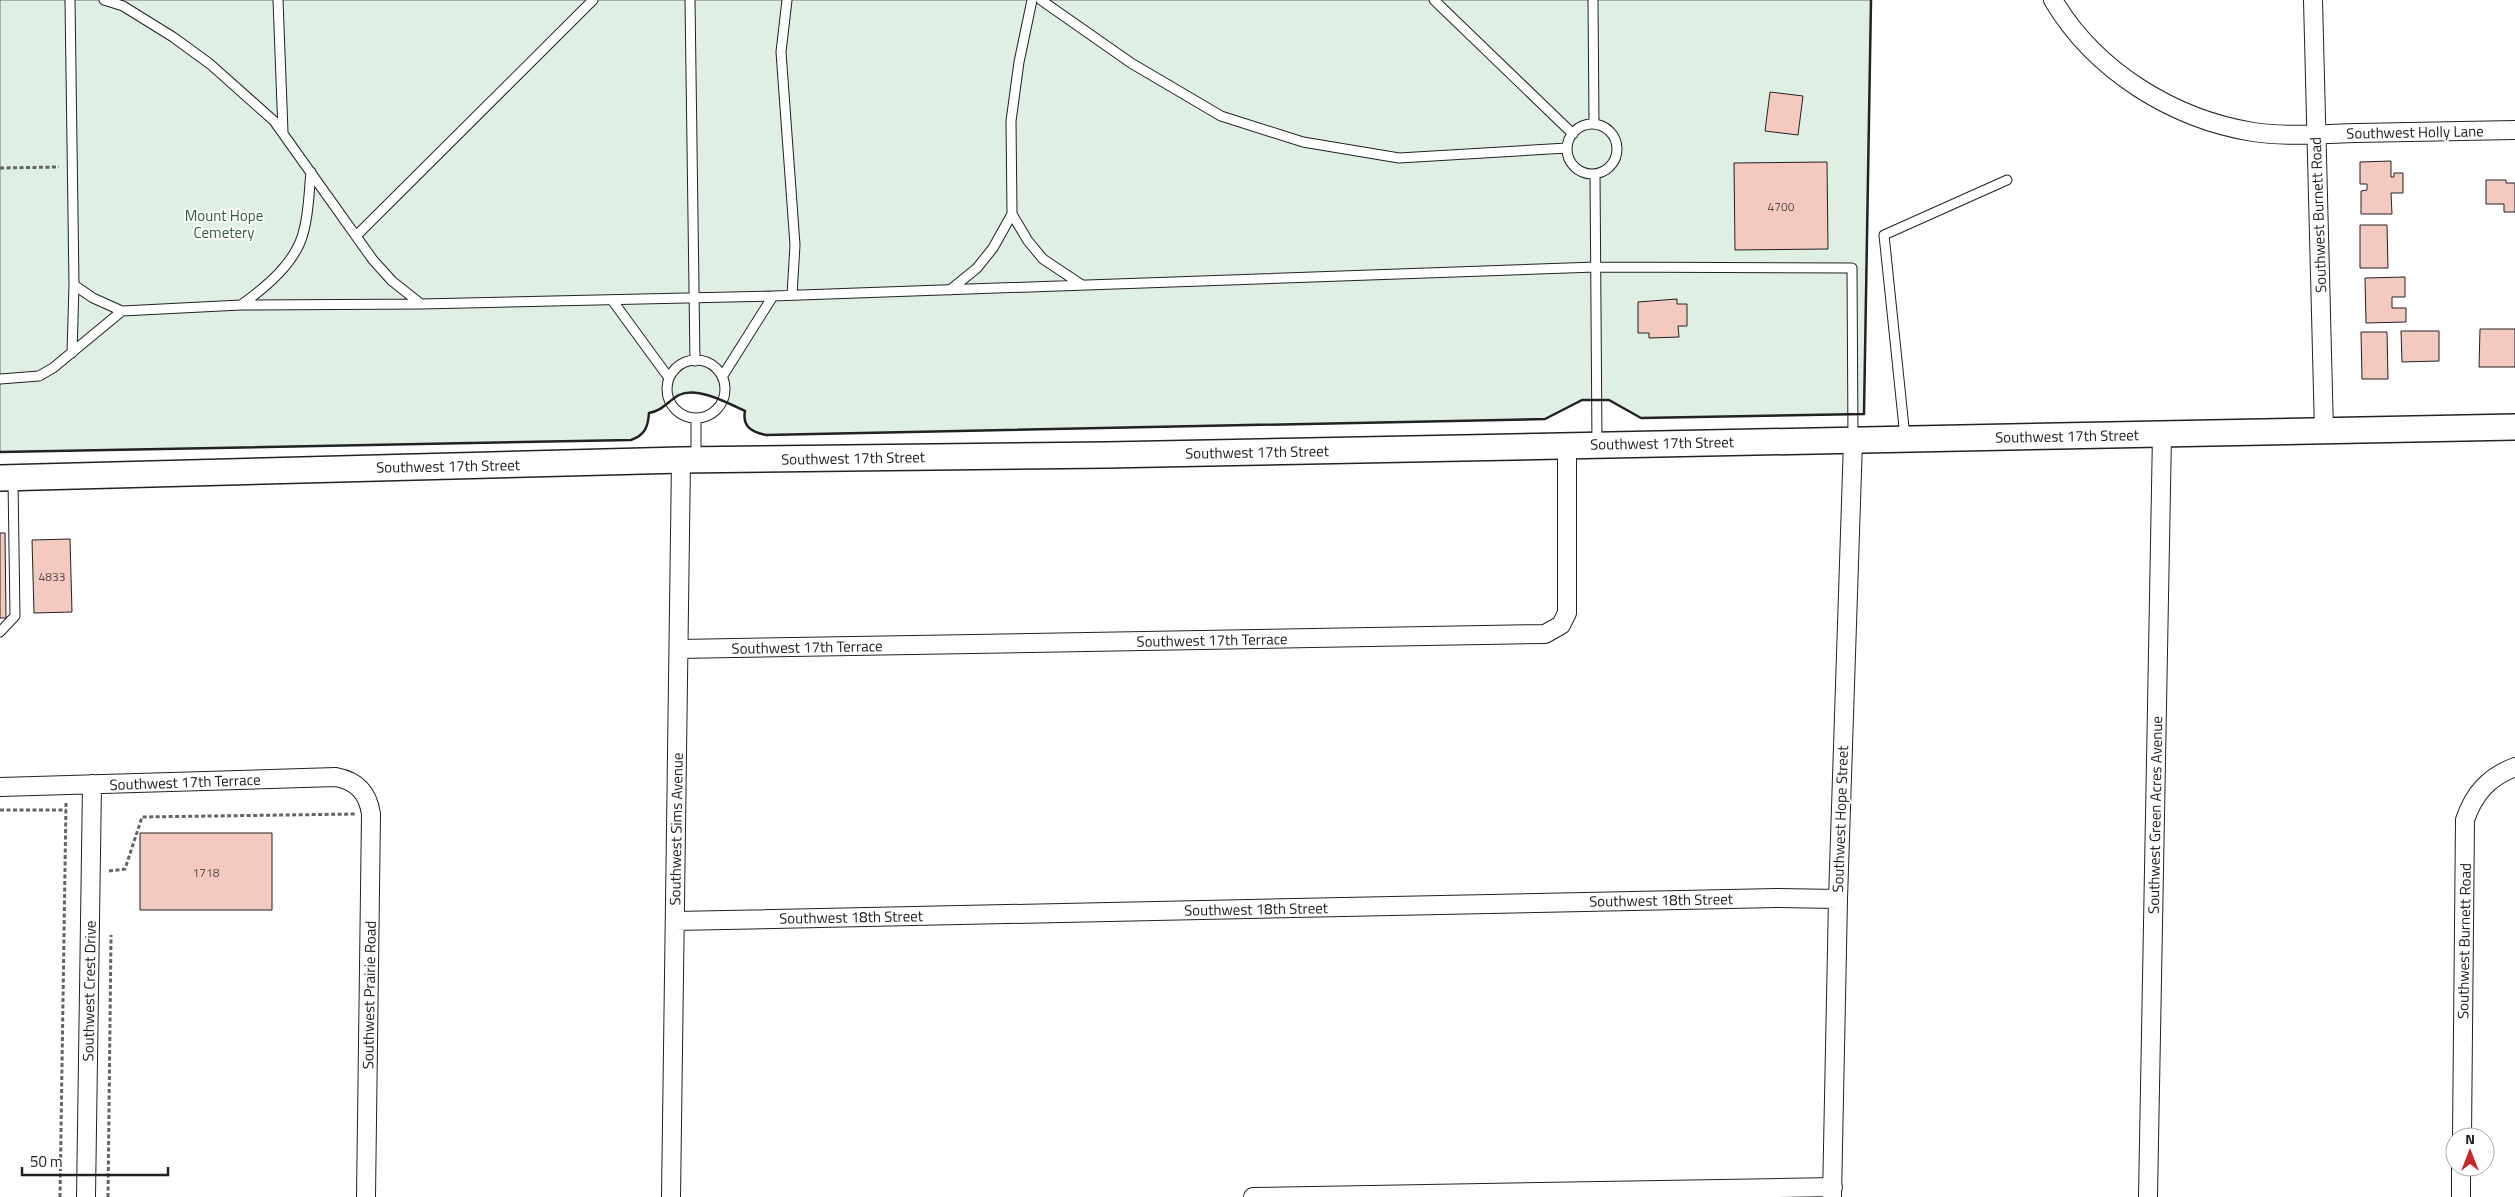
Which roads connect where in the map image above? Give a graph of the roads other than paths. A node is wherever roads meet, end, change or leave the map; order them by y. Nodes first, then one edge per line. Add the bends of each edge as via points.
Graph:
1 (70, 0) edge
2 (104, 0) edge
3 (278, 0) edge
4 (593, 0) edge
5 (690, 0) edge
6 (787, 0) edge
7 (1032, 0) edge
8 (1041, 0) edge
9 (1434, 0) edge
10 (1593, 0) edge
11 (2053, 0) edge
12 (2313, 0) edge
13 (1594, 124) junction
14 (2515, 130) edge
15 (283, 133) junction
16 (1573, 134) junction
17 (2315, 134) junction
18 (1567, 148) junction
19 (311, 172) junction
20 (1595, 174) junction
21 (2007, 180) dead end
22 (1012, 214) junction
23 (356, 236) junction
24 (1596, 267) junction
25 (74, 285) junction
26 (1082, 285) junction
27 (950, 290) junction
28 (792, 295) junction
29 (773, 296) junction
30 (693, 298) junction
31 (612, 300) junction
32 (421, 304) junction
33 (240, 305) junction
34 (122, 311) junction
35 (72, 353) junction
36 (695, 361) junction
37 (722, 377) junction
38 (669, 378) junction
39 (0, 379) edge
40 (696, 418) junction
41 (2515, 428) edge
42 (2324, 431) junction
43 (2162, 434) junction
44 (1905, 439) junction
45 (1853, 441) junction
46 (1597, 444) junction
47 (1567, 445) junction
48 (689, 460) junction
49 (6, 478) edge
50 (0, 632) edge
51 (678, 650) junction
52 (2515, 767) edge
53 (92, 784) junction
54 (0, 787) edge
55 (365, 794) joint
56 (1838, 899) junction
57 (675, 921) junction
58 (2462, 1127) edge
59 (2461, 1177) edge
60 (1832, 1192) edge
61 (1460, 1195) edge
62 (86, 1197) edge
63 (366, 1197) edge
64 (671, 1197) edge
65 (1252, 1197) edge
66 (2148, 1197) edge
67 (2461, 1197) edge

1 - 25 lane
2 - 15 lane via 123,6 147,20 210,64 274,121
3 - 15 lane
4 - 23 lane
5 - 30 lane
6 - 28 lane via 781,52 795,245
7 - 22 lane via 1011,121
8 - 18 lane via 1131,64 1221,116 1303,142 1399,158
9 - 16 lane
10 - 13 lane
11 - 17 street, Southwest Holly Lane via 2082,38 2110,66 2143,90 2178,109 2242,130
12 - 17 street, Southwest Burnett Road
13 - 16 lane via 1578,128
13 - 20 lane via 1608,130 1617,151 1610,166
14 - 17 street, Southwest Holly Lane
15 - 19 lane
16 - 18 lane
17 - 42 street, Southwest Burnett Road
18 - 20 lane via 1568,157 1579,170
19 - 23 lane
19 - 33 lane via 304,231 296,250 266,287
20 - 24 lane
21 - 44 lane via 1884,235
22 - 26 lane via 1043,259
22 - 27 lane via 994,248 978,268
23 - 32 lane via 386,274
24 - 26 lane
24 - 45 lane via 1852,268
24 - 46 lane
25 - 34 lane
25 - 35 lane
26 - 27 lane
27 - 28 lane
28 - 29 lane
29 - 30 lane
29 - 37 lane
30 - 31 lane
30 - 36 lane
31 - 32 lane
31 - 38 lane
32 - 33 lane
33 - 34 lane
34 - 35 lane
35 - 39 lane via 39,376
36 - 37 lane via 709,364
36 - 38 lane via 682,364
37 - 40 lane via 725,387 720,405 714,412
38 - 40 lane via 668,397 672,406 686,417
40 - 48 lane
41 - 42 main road, Southwest 17th Street
42 - 43 main road, Southwest 17th Street
43 - 44 main road, Southwest 17th Street
43 - 66 street, Southwest Green Acres Avenue
44 - 45 main road, Southwest 17th Street
45 - 46 main road, Southwest 17th Street
45 - 56 street, Southwest Hope Street
46 - 47 main road, Southwest 17th Street
47 - 48 main road, Southwest 17th Street
47 - 51 street, Southwest 17th Terrace via 1567,613 1561,625 1545,634
48 - 49 main road, Southwest 17th Street
48 - 51 street, Southwest Sims Avenue
49 - 50 lane via 15,616
51 - 57 street, Southwest Sims Avenue
52 - 58 street, Southwest Burnett Road via 2490,779 2478,792 2465,820
53 - 54 street, Southwest 17th Terrace
53 - 55 street, Southwest 17th Terrace via 336,777 347,779
53 - 62 street, Southwest Crest Drive
55 - 63 street, Southwest Prairie Road via 372,814
56 - 57 street, Southwest 18th Street via 1757,898
56 - 60 street, Southwest Hope Street
57 - 64 street, Southwest Sims Avenue
59 - 67 street
60 - 61 street
61 - 65 street

